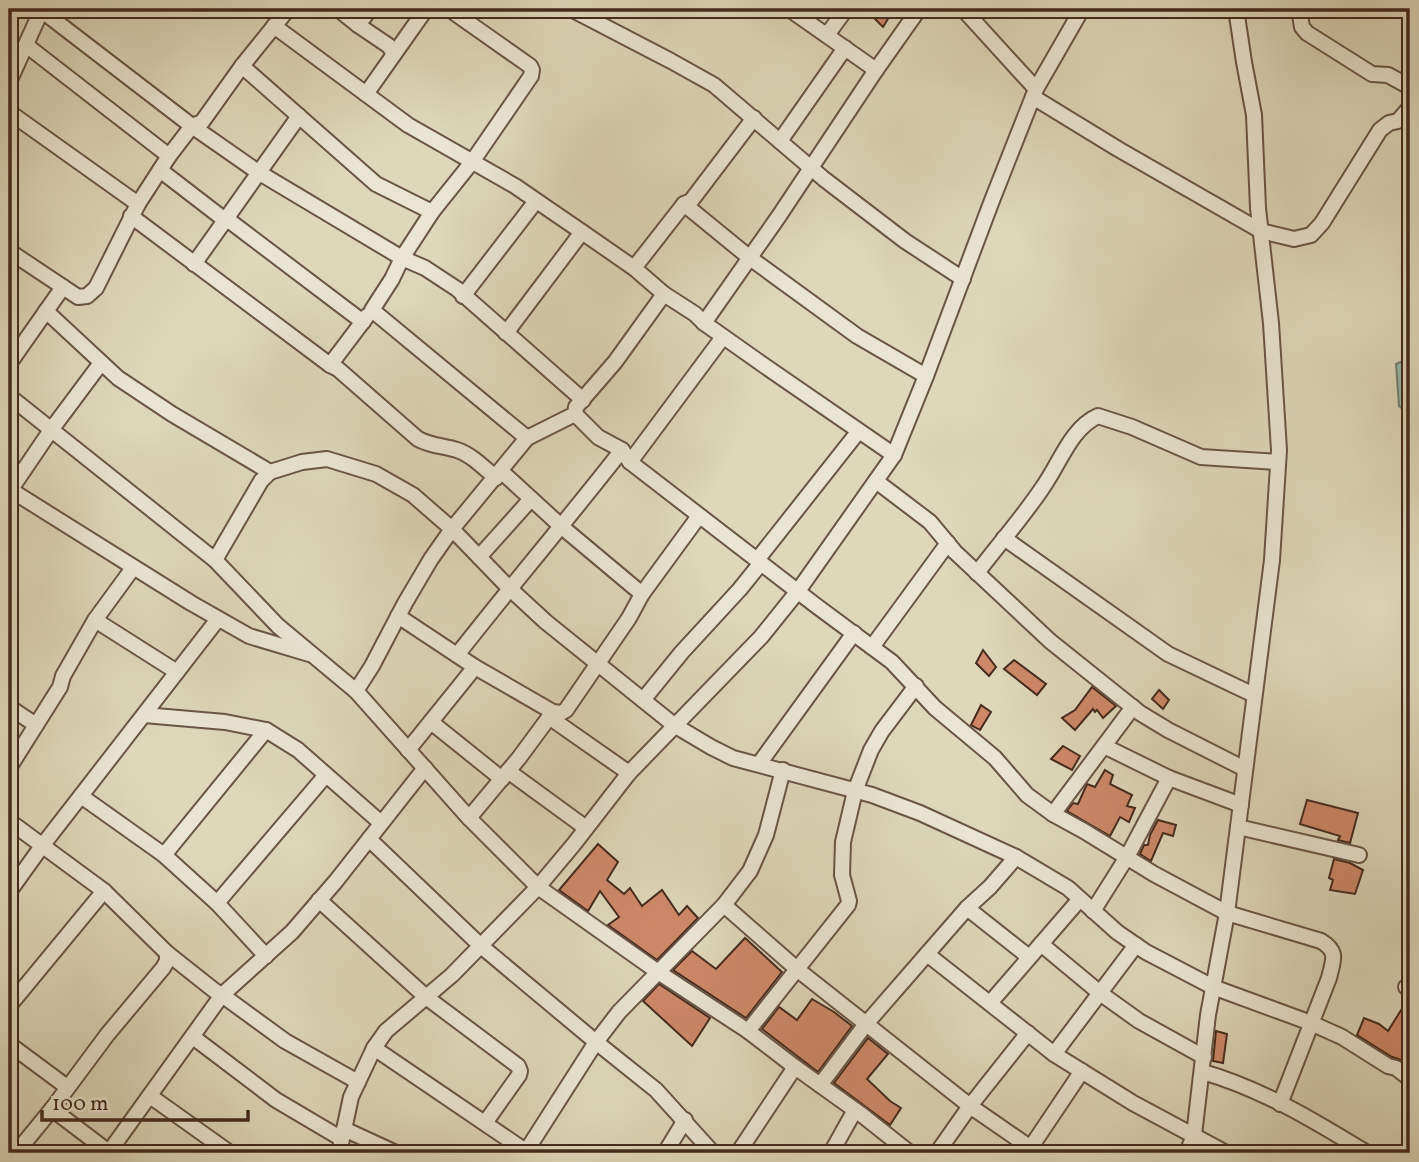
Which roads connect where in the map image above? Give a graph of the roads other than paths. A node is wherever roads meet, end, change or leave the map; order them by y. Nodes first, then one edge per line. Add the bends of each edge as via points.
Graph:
1 (288, 9) edge
2 (338, 9) edge
3 (370, 9) edge
4 (426, 9) edge
5 (449, 9) edge
6 (571, 9) edge
7 (789, 9) edge
8 (846, 9) edge
9 (919, 9) edge
10 (963, 9) edge
11 (1082, 9) edge
12 (1236, 9) edge
13 (1300, 9) edge
14 (42, 10) edge
15 (358, 25) junction
16 (274, 26) junction
17 (827, 35) junction
18 (9, 44) edge
19 (845, 48) junction
20 (24, 49) junction
21 (394, 54) junction
22 (242, 65) junction
23 (876, 69) junction
24 (9, 82) edge
25 (1410, 87) edge
26 (1034, 93) junction
27 (366, 94) junction
28 (1410, 107) edge
29 (9, 112) edge
30 (299, 116) junction
31 (754, 118) junction
32 (192, 126) junction
33 (780, 141) junction
34 (169, 156) junction
35 (472, 162) junction
36 (811, 168) junction
37 (160, 170) junction
38 (258, 172) junction
39 (536, 201) junction
40 (684, 204) junction
41 (135, 210) junction
42 (432, 212) junction
43 (227, 219) junction
44 (1261, 231) junction
45 (582, 232) junction
46 (9, 251) edge
47 (402, 258) junction
48 (750, 258) junction
49 (194, 264) junction
50 (634, 268) junction
51 (963, 279) junction
52 (63, 287) junction
53 (664, 294) junction
54 (463, 296) junction
55 (46, 311) junction
56 (368, 316) junction
57 (704, 323) junction
58 (506, 333) junction
59 (723, 337) junction
60 (101, 363) junction
61 (9, 364) edge
62 (330, 365) junction
63 (926, 376) junction
64 (9, 396) edge
65 (583, 400) junction
66 (575, 414) junction
67 (51, 430) junction
68 (858, 432) junction
69 (527, 438) junction
70 (894, 455) junction
71 (626, 456) junction
72 (1278, 462) junction
73 (270, 472) junction
74 (498, 474) junction
75 (876, 481) junction
76 (9, 491) edge
77 (531, 499) junction
78 (699, 516) junction
79 (562, 527) junction
80 (452, 529) junction
81 (1004, 538) junction
82 (948, 543) junction
83 (479, 556) junction
84 (215, 560) junction
85 (759, 562) junction
86 (133, 568) junction
87 (977, 573) junction
88 (509, 588) junction
89 (798, 592) junction
90 (642, 594) junction
91 (398, 616) junction
92 (219, 619) junction
93 (96, 620) junction
94 (853, 633) junction
95 (872, 647) junction
96 (313, 655) junction
97 (457, 655) junction
98 (598, 663) junction
99 (475, 667) junction
100 (177, 673) junction
101 (916, 686) junction
102 (356, 691) junction
103 (1254, 695) junction
104 (643, 700) junction
105 (9, 707) edge
106 (1133, 707) junction
107 (551, 714) junction
108 (145, 715) junction
109 (431, 722) junction
110 (36, 725) junction
111 (674, 725) junction
112 (266, 730) junction
113 (1104, 746) junction
114 (408, 750) junction
115 (759, 764) junction
116 (9, 768) edge
117 (425, 768) junction
118 (1245, 769) junction
119 (783, 770) junction
120 (629, 772) junction
121 (326, 775) junction
122 (505, 775) junction
123 (1169, 778) junction
124 (855, 791) junction
125 (81, 796) junction
126 (1241, 805) junction
127 (1053, 814) junction
128 (469, 818) junction
129 (9, 821) edge
130 (381, 823) junction
131 (1238, 827) junction
132 (586, 828) junction
133 (369, 839) junction
134 (42, 846) junction
135 (164, 855) junction
136 (1359, 855) dead end
137 (1016, 857) junction
138 (1126, 857) junction
139 (538, 887) junction
140 (104, 891) junction
141 (9, 892) edge
142 (1080, 899) junction
143 (319, 900) junction
144 (217, 904) junction
145 (724, 905) junction
146 (967, 908) junction
147 (1093, 911) junction
148 (1227, 913) junction
149 (1041, 944) junction
150 (1136, 945) junction
151 (481, 946) junction
152 (167, 953) junction
153 (927, 954) junction
154 (266, 956) junction
155 (1029, 957) junction
156 (798, 970) junction
157 (658, 972) junction
158 (1213, 987) junction
159 (1100, 993) junction
160 (222, 995) junction
161 (426, 997) junction
162 (990, 1003) junction
163 (9, 1006) edge
164 (1311, 1023) junction
165 (866, 1024) junction
166 (748, 1031) junction
167 (1028, 1032) junction
168 (193, 1037) junction
169 (596, 1042) junction
170 (9, 1044) edge
171 (374, 1048) junction
172 (1054, 1054) junction
173 (1203, 1064) junction
174 (795, 1067) junction
175 (1082, 1071) junction
176 (1410, 1079) edge
177 (358, 1082) junction
178 (820, 1085) junction
179 (67, 1087) junction
180 (150, 1096) junction
181 (1280, 1104) junction
182 (970, 1106) junction
183 (52, 1108) junction
184 (855, 1110) junction
185 (685, 1120) junction
186 (485, 1123) junction
187 (1194, 1135) junction
188 (342, 1140) edge
189 (526, 1152) edge
190 (1032, 1152) edge
191 (16, 1153) edge
192 (110, 1153) edge
193 (230, 1153) edge
194 (396, 1153) edge
195 (665, 1153) edge
196 (713, 1153) edge
197 (738, 1153) edge
198 (831, 1153) edge
199 (910, 1153) edge
200 (937, 1153) edge
201 (1187, 1153) edge
202 (1226, 1153) edge
203 (1367, 1153) edge

1 - 16 street
2 - 15 street
3 - 15 street
4 - 21 street
5 - 35 street via 532,71
6 - 31 street via 714,85
7 - 17 street
8 - 17 street
9 - 23 street
10 - 26 street
11 - 26 street
12 - 44 street via 1254,115
13 - 25 street via 1307,33 1372,74 1395,77
14 - 20 street
14 - 32 street
15 - 21 street
16 - 22 street
16 - 27 street
17 - 19 street
18 - 20 street
19 - 23 street
19 - 33 street
20 - 24 street
20 - 34 street
21 - 27 street
22 - 30 street
22 - 32 street via 202,122
23 - 36 street
26 - 44 street via 1118,149
26 - 51 street
27 - 35 street
28 - 44 street via 1398,121 1380,130 1311,235 1294,239
29 - 41 street
30 - 38 street
30 - 42 street via 376,184
31 - 33 street
31 - 40 street via 691,201
32 - 34 street
32 - 38 street
33 - 36 street
34 - 37 street
35 - 39 street
35 - 42 street
36 - 48 street
36 - 51 street via 905,241
37 - 41 street
37 - 43 street
38 - 43 street
38 - 47 street
39 - 45 street
39 - 54 street
40 - 48 street
40 - 50 street
41 - 49 street
41 - 52 street via 96,288 78,297
42 - 47 street
43 - 49 street
43 - 56 street
44 - 72 street
45 - 50 street
45 - 58 street
46 - 52 street
47 - 54 street via 425,268
47 - 56 street
48 - 57 street
48 - 63 street via 857,336
49 - 62 street
50 - 53 street
51 - 63 street
52 - 55 street
53 - 57 street
53 - 65 street
54 - 58 street
55 - 60 street
55 - 61 street
56 - 62 street
56 - 69 street
57 - 59 street
58 - 65 street
59 - 68 street
59 - 71 street
60 - 67 street
60 - 73 street via 172,414
62 - 74 street via 418,439 458,450
63 - 70 street
64 - 67 street
65 - 66 street
66 - 69 street
66 - 71 street
67 - 76 street
67 - 84 street
68 - 70 street
68 - 85 street
69 - 74 street
70 - 75 street
71 - 78 street
71 - 79 street
72 - 81 street via 1201,457 1098,416 1080,429
72 - 103 street via 1272,560
73 - 80 street via 327,459 376,474 413,495
73 - 84 street
74 - 77 street
74 - 80 street
75 - 82 street via 930,522
75 - 89 street
76 - 86 street
77 - 79 street
77 - 83 street
78 - 85 street
78 - 90 street
79 - 88 street
79 - 90 street
80 - 83 street
80 - 91 street
81 - 87 street
81 - 103 street via 1168,654
82 - 87 street
82 - 95 street
83 - 88 street
84 - 96 street via 278,626
85 - 89 street
85 - 104 street
86 - 92 street
86 - 93 street
87 - 106 street via 1050,641
88 - 97 street
88 - 98 street
89 - 94 street
89 - 111 street via 761,637
90 - 98 street
91 - 97 street
91 - 102 street
92 - 96 street via 249,636
92 - 100 street
93 - 100 street
93 - 110 street
94 - 95 street
94 - 115 street
95 - 101 street
96 - 102 street
97 - 99 street
98 - 104 street
98 - 107 street via 566,710
99 - 107 street
99 - 109 street
100 - 108 street
101 - 124 street via 882,731
101 - 127 street
102 - 114 street
103 - 118 street
104 - 111 street
105 - 110 street
106 - 113 street
106 - 118 street
107 - 120 street
107 - 122 street
108 - 112 street
108 - 125 street
109 - 114 street
109 - 122 street
110 - 116 street
111 - 115 street via 733,758
111 - 120 street
112 - 121 street via 299,750
112 - 135 street
113 - 123 street
113 - 127 street
114 - 117 street
115 - 119 street
117 - 128 street
117 - 130 street
118 - 126 street
119 - 124 street
119 - 145 street via 761,847 750,871
120 - 132 street
121 - 130 street
121 - 144 street
122 - 128 street
122 - 132 street
123 - 126 street
123 - 138 street
124 - 137 street via 920,813
124 - 156 street via 843,842 842,875 848,905
125 - 134 street
125 - 135 street
126 - 131 street
127 - 138 street
128 - 139 street
129 - 134 street
130 - 133 street
131 - 136 street
131 - 148 street
132 - 139 street
133 - 143 street
133 - 151 street
134 - 140 street
134 - 141 street
135 - 144 street
137 - 142 street
137 - 146 street
138 - 147 street
138 - 148 street
139 - 151 street
139 - 157 street
140 - 152 street
140 - 163 street
142 - 147 street
142 - 149 street
143 - 154 street
143 - 161 street
144 - 154 street
145 - 156 street
145 - 157 street
146 - 153 street
146 - 155 street
147 - 150 street
148 - 158 street
148 - 164 street via 1330,946 1329,978
149 - 155 street
149 - 159 street
150 - 158 street
150 - 159 street
151 - 161 street
151 - 169 street
152 - 160 street
152 - 179 street via 163,968
153 - 162 street
153 - 165 street
154 - 160 street
155 - 162 street
156 - 165 street
156 - 166 street
157 - 166 street
157 - 169 street
158 - 164 street
158 - 173 street
159 - 172 street
159 - 173 street
160 - 168 street
160 - 177 street via 285,1041
161 - 171 street via 386,1031
161 - 186 street via 518,1066 519,1075
162 - 167 street
164 - 176 street
164 - 181 street
165 - 178 street
165 - 182 street
166 - 174 street
167 - 172 street
167 - 182 street
168 - 180 street
168 - 188 street via 276,1100
169 - 185 street
169 - 189 street
170 - 179 street
171 - 177 street
171 - 186 street
172 - 175 street
173 - 181 street
173 - 187 street
174 - 178 street
174 - 197 street
175 - 187 street
175 - 190 street
177 - 188 street
178 - 184 street
179 - 183 street
180 - 192 street
180 - 193 street
181 - 203 street
182 - 190 street
182 - 200 street
183 - 191 street
183 - 192 street
184 - 198 street
184 - 199 street
185 - 195 street
185 - 196 street
186 - 189 street
187 - 201 street
187 - 202 street
188 - 194 street

